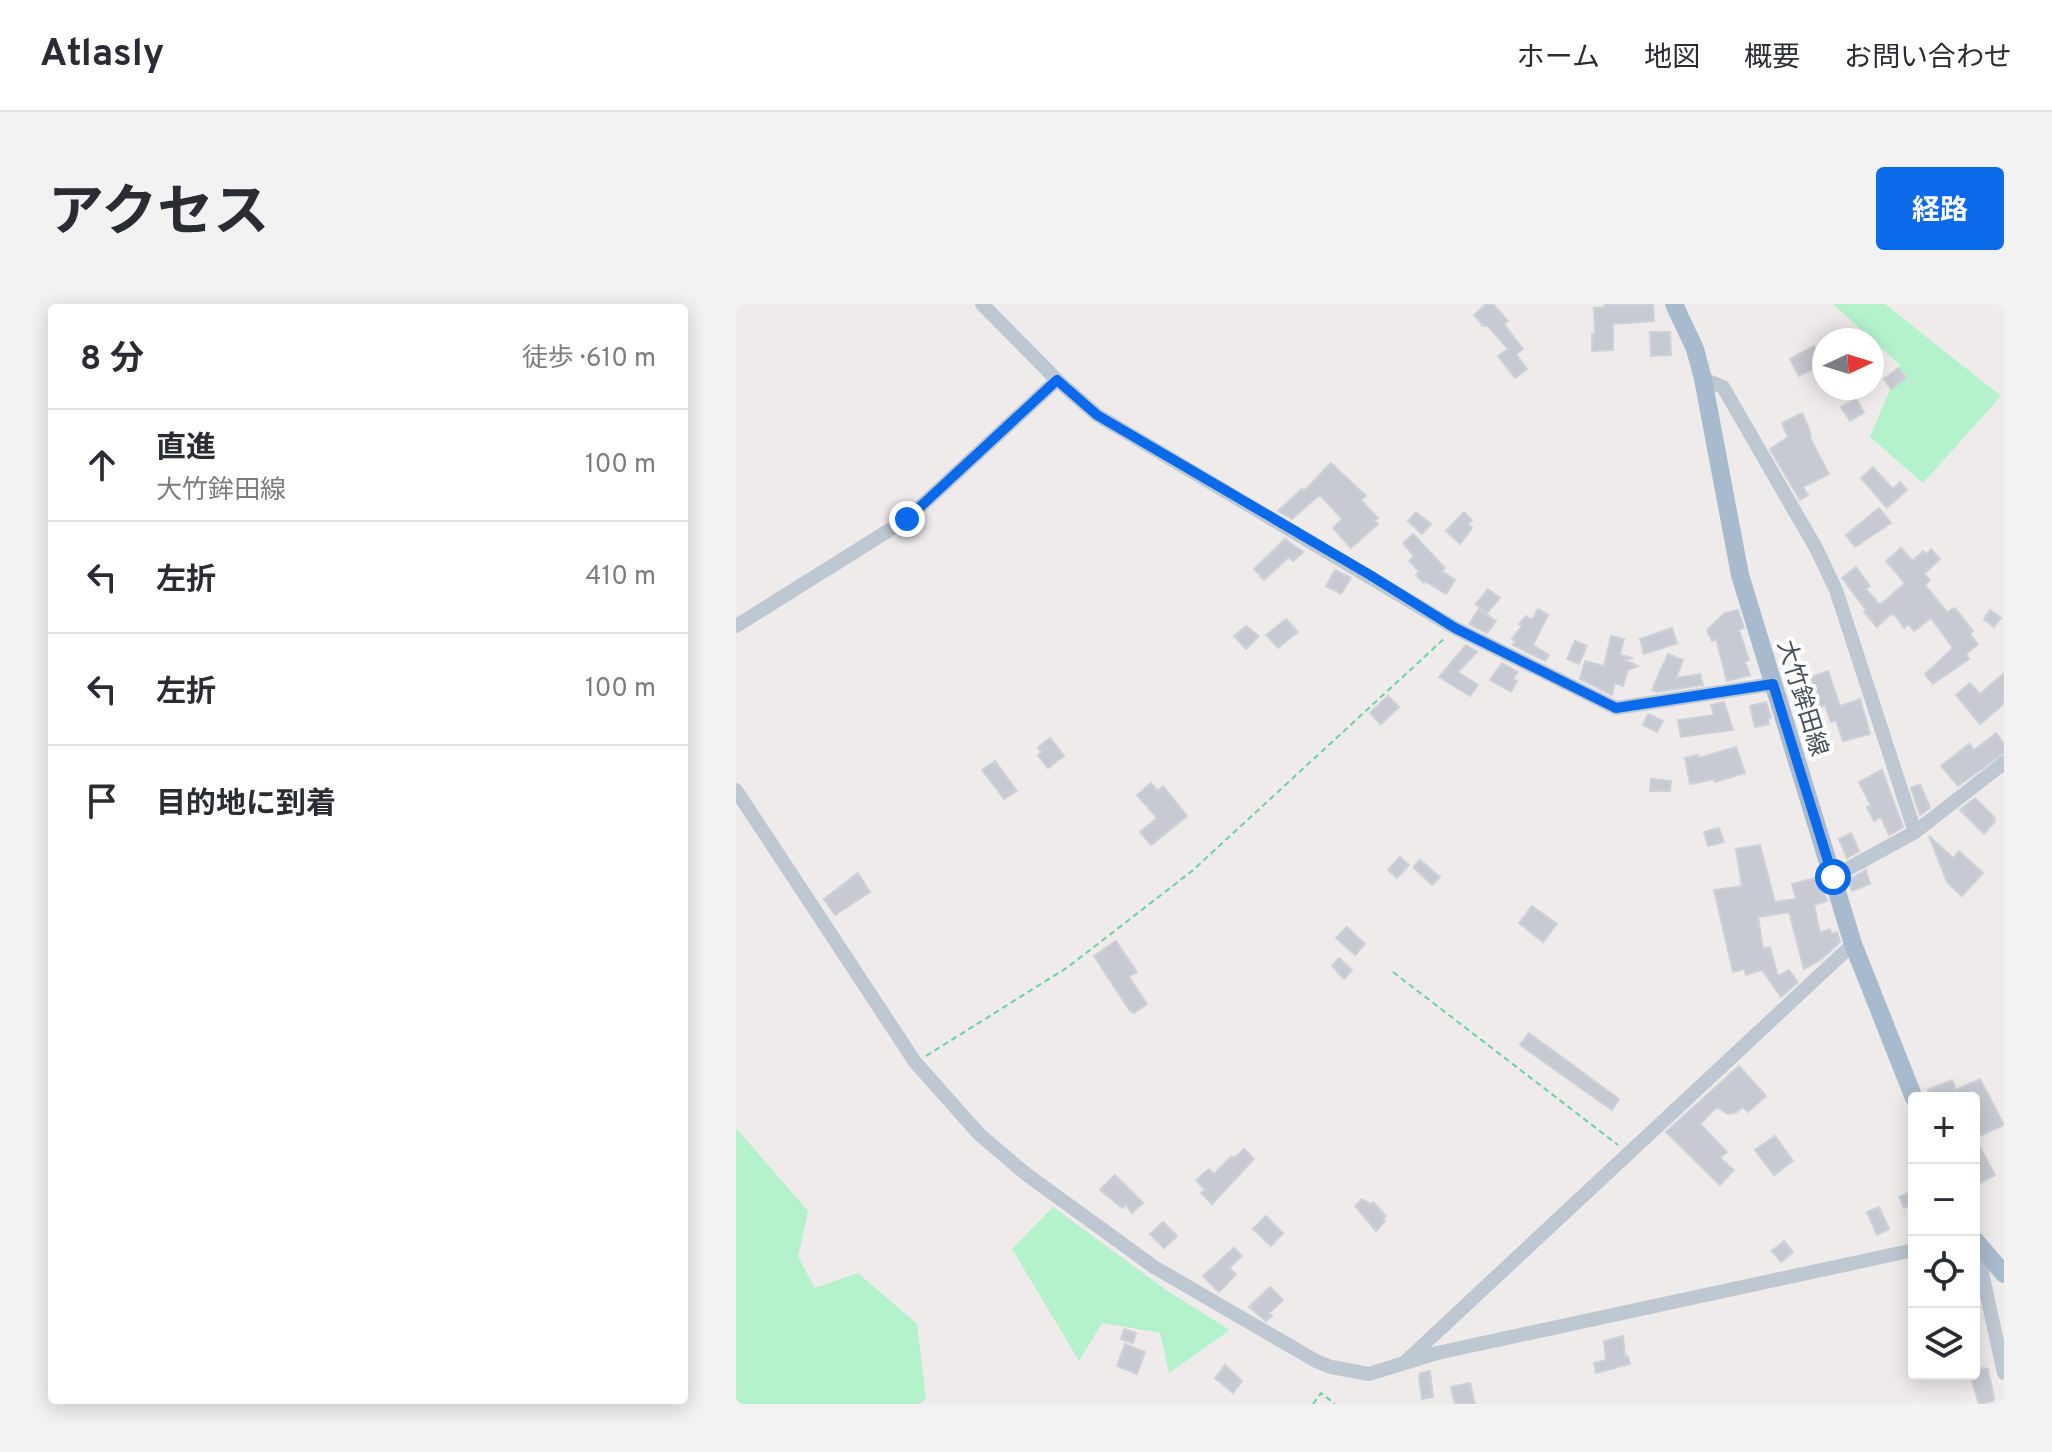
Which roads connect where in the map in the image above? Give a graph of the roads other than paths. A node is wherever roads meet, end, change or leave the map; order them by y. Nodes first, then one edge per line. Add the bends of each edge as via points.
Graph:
1 (982, 304) edge
2 (1674, 304) edge
3 (1703, 379) junction
4 (1057, 380) junction
5 (736, 626) edge
6 (1773, 684) junction
7 (2004, 763) edge
8 (736, 790) edge
9 (1915, 832) junction
10 (1833, 877) junction
11 (1853, 944) junction
12 (1912, 1092) edge
13 (1980, 1246) edge
14 (1908, 1251) edge
15 (1980, 1260) edge
16 (2004, 1274) edge
17 (1998, 1325) edge
18 (1403, 1364) junction
19 (2004, 1373) edge

1 - 4 street
2 - 3 main road, 大竹鉾田線
3 - 6 main road, 大竹鉾田線 via 1740,575
3 - 9 street via 1723,387 1836,590
4 - 5 street via 907,519
4 - 6 street via 1097,415 1455,628 1616,708
6 - 10 main road, 大竹鉾田線
7 - 9 street
8 - 18 street via 915,1062 979,1134 1154,1267 1316,1361 1369,1374
9 - 10 street
10 - 11 main road, 大竹鉾田線
11 - 12 main road, 大竹鉾田線
11 - 18 street
13 - 16 main road
14 - 18 street
15 - 17 street
17 - 19 street

